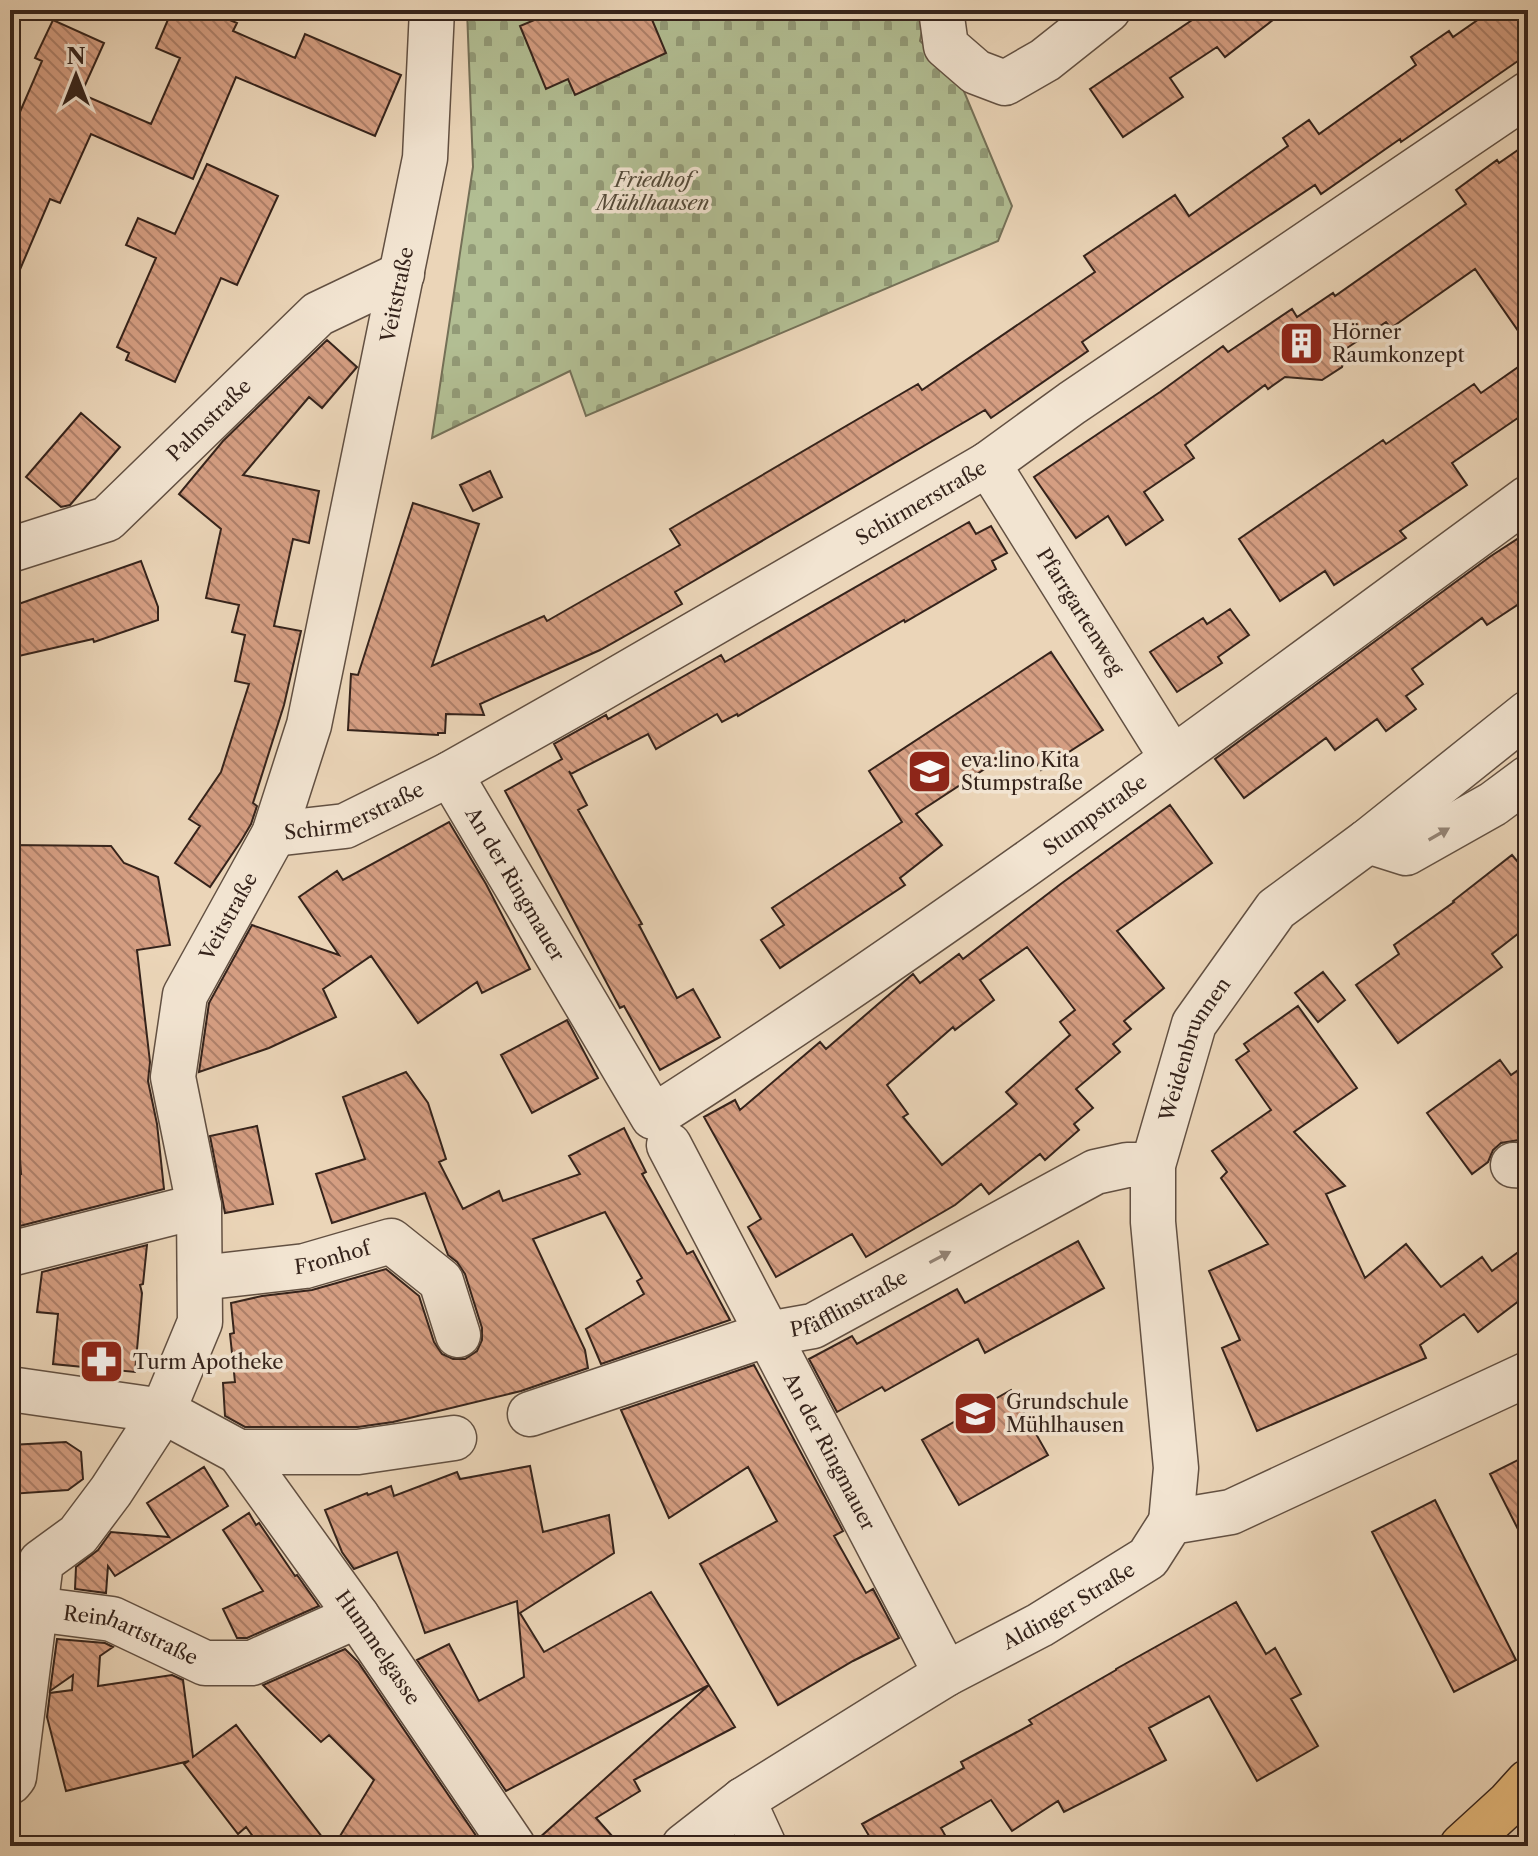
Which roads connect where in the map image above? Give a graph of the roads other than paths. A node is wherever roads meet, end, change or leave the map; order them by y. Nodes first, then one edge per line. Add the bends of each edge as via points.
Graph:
1 (432, 10) edge
2 (941, 10) edge
3 (1108, 10) edge
4 (1528, 94) edge
5 (402, 274) junction
6 (988, 464) junction
7 (1528, 498) edge
8 (10, 550) edge
9 (1528, 713) edge
10 (1172, 758) junction
11 (450, 774) junction
12 (1528, 778) edge
13 (274, 834) junction
14 (1368, 841) junction
15 (661, 1131) junction
16 (1153, 1165) junction
17 (199, 1206) junction
18 (10, 1254) edge
19 (200, 1278) junction
20 (768, 1334) junction
21 (458, 1335) dead end
22 (1528, 1374) edge
23 (10, 1389) edge
24 (163, 1411) junction
25 (530, 1414) dead end
26 (454, 1438) dead end
27 (239, 1452) junction
28 (1171, 1522) junction
29 (25, 1562) edge
30 (35, 1609) junction
31 (357, 1616) junction
32 (946, 1674) junction
33 (10, 1782) edge
34 (1528, 1782) edge
35 (743, 1800) junction
36 (513, 1846) edge
37 (684, 1846) edge
38 (764, 1846) edge
39 (1462, 1846) edge

1 - 5 street, Veitstraße via 425,158
2 - 3 street via 946,46 976,72 1005,83 1045,60
4 - 6 street, Schirmerstraße
5 - 8 street, Palmstraße via 318,314 107,519
5 - 13 street, Veitstraße via 309,725
6 - 10 street, Pfarrgartenweg
6 - 11 street, Schirmerstraße
7 - 10 street, Stumpstraße
9 - 14 street, Weidenbrunnen
10 - 15 street, Stumpstraße
11 - 13 street, Schirmerstraße via 345,826
11 - 15 street, An der Ringmauer
14 -> 12 street via 1406,853
13 - 17 street, Veitstraße via 185,995 173,1077
14 - 16 street, Weidenbrunnen via 1276,909 1194,1024
15 - 20 street, An der Ringmauer
20 -> 16 street, Pfäfflinstraße via 813,1326 1095,1172
16 - 28 street, Weidenbrunnen via 1153,1222 1176,1468
17 - 18 street
17 - 19 street, Veitstraße
19 - 21 street, Fronhof via 305,1266 391,1241 441,1281
19 - 24 street, Veitstraße via 200,1322
20 - 25 street, Pfäfflinstraße
20 - 32 street, An der Ringmauer
22 - 28 street via 1231,1512
23 - 24 street
24 - 27 street
24 - 29 street, Veitstraße via 78,1535
26 - 27 street via 358,1452
27 - 31 street, Hummelgasse
28 - 32 street, Aldinger Straße via 1148,1558 1040,1625
29 - 30 street, Veitstraße
30 - 31 street, Reinhartstraße via 112,1619 205,1663 252,1663
30 - 33 street, Veitstraße
31 - 36 street, Hummelgasse
32 - 35 street, Aldinger Straße
34 - 39 main road
35 - 37 street, Aldinger Straße
35 - 38 street

